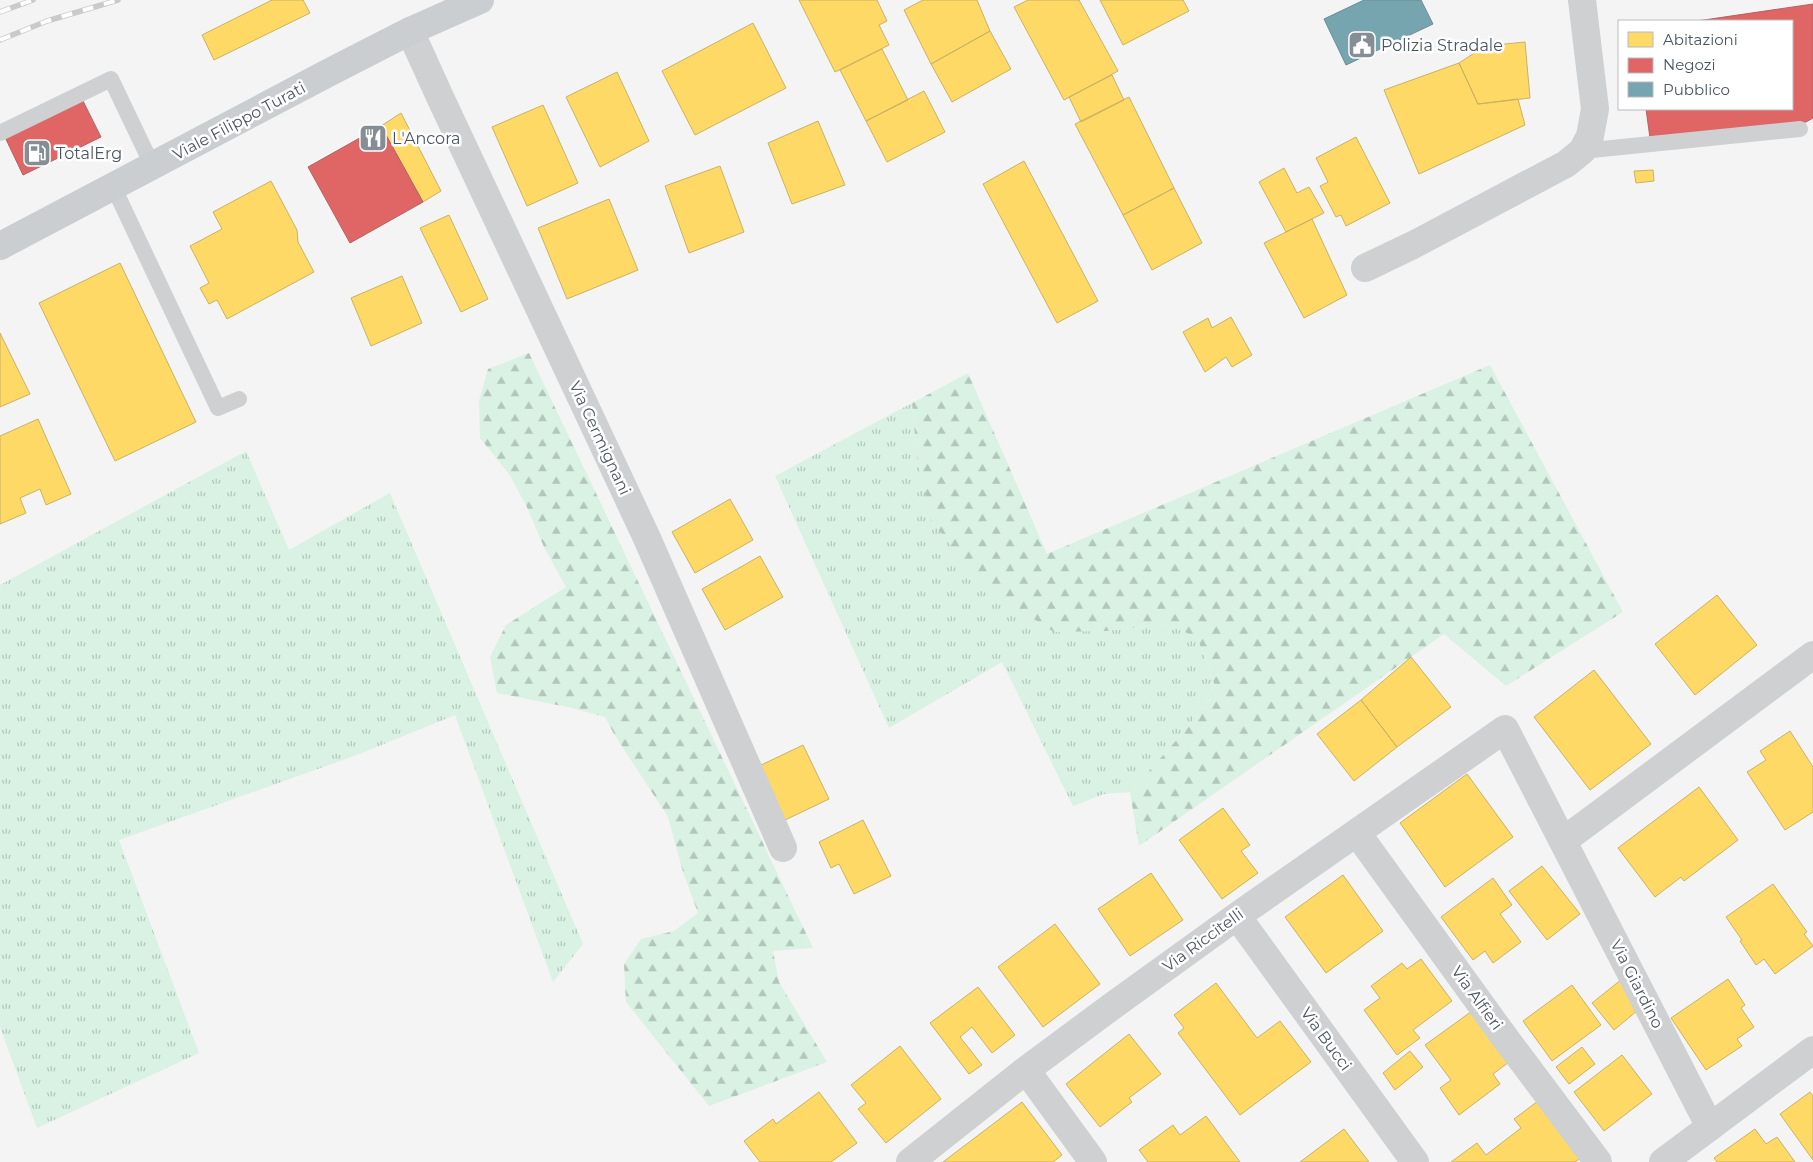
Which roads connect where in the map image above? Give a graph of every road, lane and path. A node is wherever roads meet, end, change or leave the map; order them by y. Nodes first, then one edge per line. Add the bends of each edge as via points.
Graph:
1 (480, 0) edge
2 (1582, 0) edge
3 (410, 31) junction
4 (1800, 129) dead end
5 (0, 133) edge
6 (1582, 152) junction
7 (153, 166) junction
8 (113, 186) junction
9 (0, 246) edge
10 (1365, 268) dead end
11 (239, 399) dead end
12 (1813, 655) edge
13 (1505, 729) joint
14 (1357, 833) junction
15 (1564, 841) junction
16 (783, 848) dead end
17 (1237, 916) junction
18 (1813, 1050) edge
19 (1026, 1070) junction
20 (1710, 1127) junction
21 (910, 1162) edge
22 (1093, 1162) edge
23 (1415, 1162) edge
24 (1598, 1162) edge
25 (1663, 1162) edge

1 - 3 main road, Viale Filippo Turati
2 - 6 street via 1595,109 1590,136
3 - 7 main road, Viale Filippo Turati
3 - 16 street, Via Cermignani via 646,536
4 - 6 lane
5 - 7 lane via 111,79
6 - 10 street via 1566,164
7 - 8 main road, Viale Filippo Turati
8 - 9 main road, Viale Filippo Turati
8 - 11 lane via 218,408
12 - 15 street
13 - 14 street, Via Riccitelli
13 - 15 street, Via Giardino
14 - 17 street, Via Riccitelli
14 - 24 street, Via Alfieri
15 - 20 street, Via Giardino
17 - 19 street, Via Riccitelli
17 - 23 street, Via Bucci
18 - 20 street
19 - 21 street, Via Riccitelli
19 - 22 street
20 - 25 street

